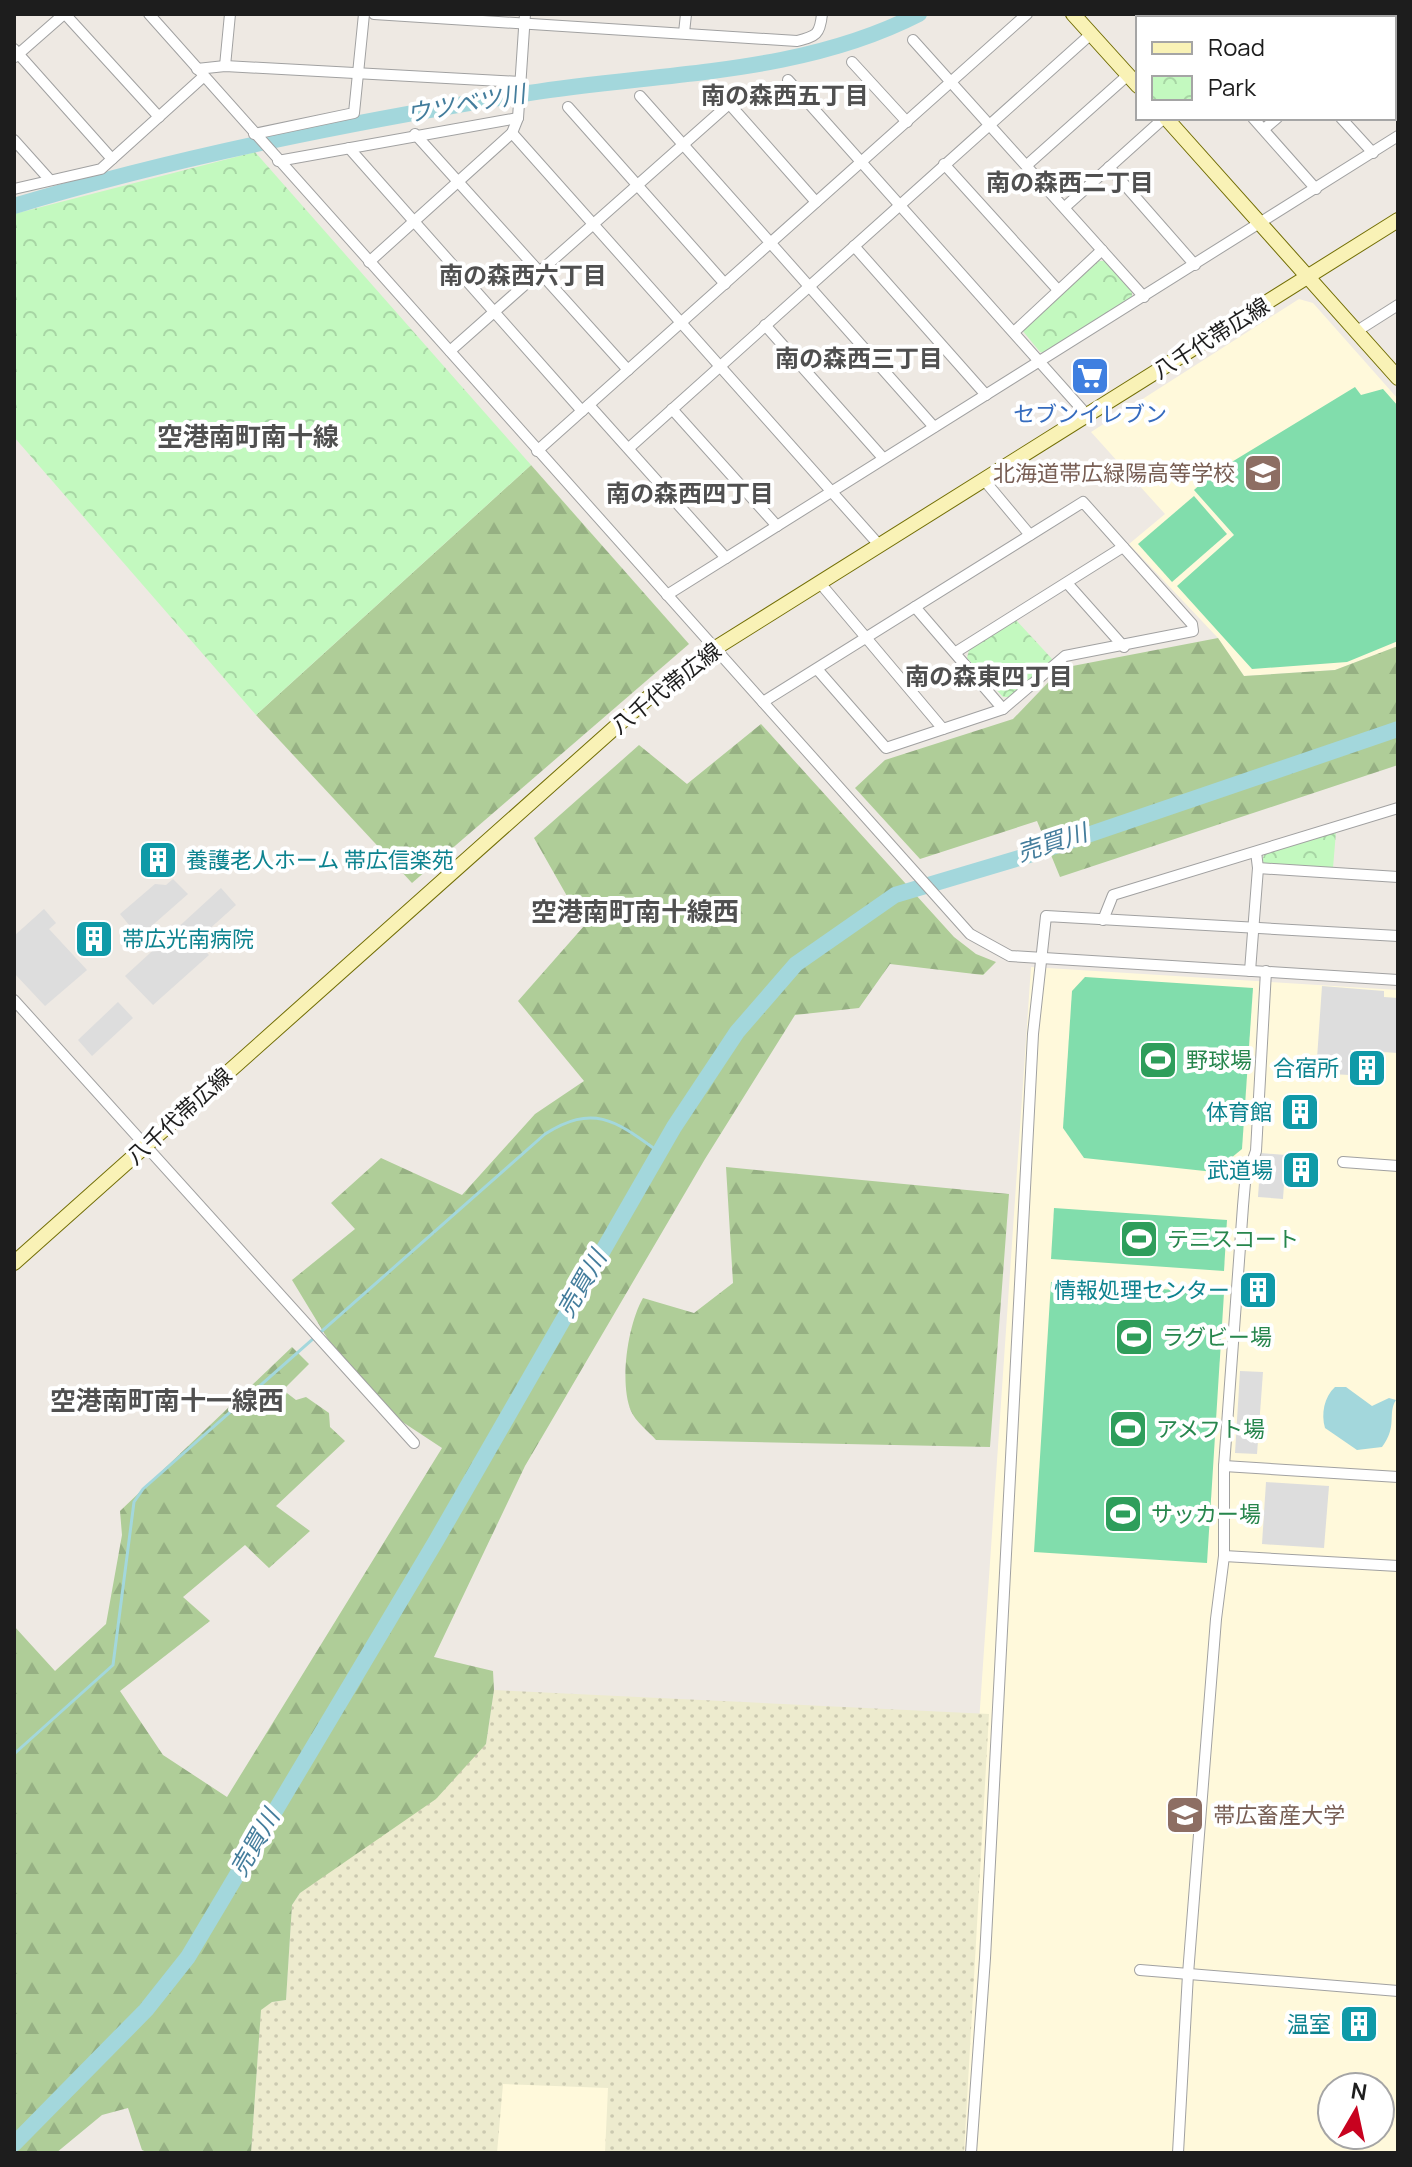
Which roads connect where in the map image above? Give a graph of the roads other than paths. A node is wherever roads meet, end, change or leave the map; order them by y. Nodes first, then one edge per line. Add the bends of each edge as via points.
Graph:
1 (65, 14) edge
2 (149, 14) edge
3 (230, 14) edge
4 (364, 14) edge
5 (374, 14) edge
6 (686, 14) edge
7 (822, 14) edge
8 (1027, 14) edge
9 (1073, 14) edge
10 (525, 19) edge
11 (684, 33) junction
12 (1091, 34) junction
13 (913, 40) dead end
14 (15, 54) edge
15 (852, 62) dead end
16 (225, 66) junction
17 (200, 73) junction
18 (359, 74) junction
19 (788, 80) dead end
20 (952, 81) junction
21 (1133, 81) edge
22 (520, 86) junction
23 (717, 90) dead end
24 (640, 96) dead end
25 (729, 104) junction
26 (568, 107) dead end
27 (518, 113) junction
28 (159, 117) junction
29 (1163, 120) edge
30 (1167, 120) edge
31 (1255, 120) edge
32 (1275, 120) edge
33 (1343, 120) edge
34 (907, 122) junction
35 (989, 123) junction
36 (1264, 129) junction
37 (512, 133) junction
38 (415, 134) junction
39 (256, 135) junction
40 (1398, 136) edge
41 (14, 140) edge
42 (683, 142) junction
43 (349, 148) junction
44 (1373, 153) junction
45 (275, 157) junction
46 (112, 159) junction
47 (862, 162) junction
48 (944, 164) junction
49 (1027, 165) junction
50 (1109, 167) junction
51 (49, 179) junction
52 (457, 180) junction
53 (638, 184) junction
54 (14, 189) edge
55 (1316, 189) junction
56 (816, 202) junction
57 (899, 205) junction
58 (1065, 207) junction
59 (1398, 220) edge
60 (414, 221) junction
61 (1260, 223) junction
62 (593, 225) junction
63 (771, 242) junction
64 (854, 246) junction
65 (1102, 250) junction
66 (369, 262) junction
67 (1195, 265) junction
68 (540, 271) junction
69 (1308, 278) junction
70 (725, 284) junction
71 (809, 285) junction
72 (1058, 290) junction
73 (1144, 297) junction
74 (1398, 305) edge
75 (493, 312) junction
76 (681, 324) junction
77 (765, 325) junction
78 (1357, 331) junction
79 (1014, 332) junction
80 (450, 351) junction
81 (1040, 362) junction
82 (719, 366) junction
83 (628, 370) junction
84 (1398, 378) edge
85 (986, 395) junction
86 (586, 408) junction
87 (672, 409) junction
88 (1087, 415) junction
89 (934, 427) junction
90 (629, 448) junction
91 (537, 451) junction
92 (883, 458) junction
93 (984, 480) junction
94 (832, 493) junction
95 (777, 526) junction
96 (1030, 535) junction
97 (880, 546) junction
98 (1123, 547) junction
99 (726, 558) junction
100 (820, 583) junction
101 (1067, 583) junction
102 (667, 595) junction
103 (915, 607) junction
104 (866, 639) junction
105 (1124, 647) junction
106 (714, 649) junction
107 (956, 652) junction
108 (817, 669) junction
109 (763, 702) junction
110 (1003, 709) junction
111 (943, 729) junction
112 (1398, 808) edge
113 (1256, 852) junction
114 (1258, 868) junction
115 (1398, 877) edge
116 (1103, 920) junction
117 (1254, 929) junction
118 (1398, 936) edge
119 (1042, 959) junction
120 (1250, 971) junction
121 (1266, 971) junction
122 (1398, 980) edge
123 (14, 1000) edge
124 (145, 1146) junction
125 (1343, 1162) dead end
126 (1398, 1166) edge
127 (14, 1263) edge
128 (414, 1443) dead end
129 (1224, 1466) junction
130 (1398, 1477) edge
131 (1224, 1556) junction
132 (1398, 1566) edge
133 (1140, 1970) dead end
134 (1188, 1974) junction
135 (1398, 1991) edge
136 (971, 2153) edge
137 (1178, 2153) edge

1 - 14 street
1 - 28 street
2 - 17 street
3 - 16 street
4 - 18 street
5 - 10 street
6 - 11 street
7 - 11 street via 817,36 797,41
8 - 20 street
9 - 12 main road
10 - 11 street
10 - 22 street
12 - 21 main road
12 - 35 street
13 - 20 street
14 - 46 street
15 - 34 street
16 - 17 street
16 - 18 street
17 - 28 street
17 - 39 street
18 - 22 street
18 - 39 street via 354,113
19 - 47 street
20 - 34 street
20 - 35 street
21 - 49 street
22 - 27 street
23 - 25 street
24 - 42 street
25 - 42 street
25 - 56 street
26 - 53 street
27 - 37 street
27 - 38 street
28 - 46 street
29 - 50 street
30 - 61 main road
31 - 36 street
32 - 36 street
33 - 44 street
34 - 47 street
35 - 48 street
35 - 49 street
36 - 55 street
37 - 52 street
37 - 62 street
38 - 43 street
38 - 52 street
39 - 45 street
40 - 44 street
41 - 51 street
42 - 53 street
42 - 63 street
43 - 45 street
43 - 60 street
44 - 55 street
45 - 66 street
46 - 51 street via 101,169
47 - 56 street
47 - 57 street
48 - 57 street
48 - 72 street
49 - 58 street
50 - 58 street
50 - 67 street
51 - 54 street
52 - 60 street
52 - 68 street
53 - 62 street
53 - 70 street
55 - 61 street
56 - 63 street
57 - 64 street
57 - 79 street
58 - 65 street
59 - 69 main road, 八千代帯広線
60 - 66 street
60 - 75 street
61 - 67 street
61 - 69 main road
62 - 68 street
62 - 76 street
63 - 70 street
63 - 71 street
64 - 71 street
64 - 85 street
65 - 72 street
65 - 73 street
66 - 80 street
67 - 73 street
68 - 75 street
68 - 83 street
69 - 78 main road
69 - 88 main road, 八千代帯広線
70 - 76 street
71 - 77 street
71 - 89 street
72 - 79 street
73 - 81 street
74 - 78 street
75 - 80 street
75 - 86 street
76 - 82 street
76 - 83 street
77 - 82 street
77 - 92 street
78 - 84 main road
79 - 81 street
80 - 91 street
81 - 85 street
81 - 88 street
82 - 87 street
82 - 94 street
83 - 86 street
85 - 89 street
86 - 90 street
86 - 91 street
87 - 90 street
87 - 95 street
88 - 93 main road, 八千代帯広線
89 - 92 street
90 - 99 street
91 - 102 street
92 - 94 street
93 - 96 street
93 - 97 main road, 八千代帯広線
94 - 95 street
94 - 97 street
95 - 99 street
96 - 98 street via 1083,502
96 - 103 street
97 - 100 main road, 八千代帯広線
98 - 101 street
98 - 105 street via 1193,631
99 - 102 street
100 - 104 street
100 - 106 main road, 八千代帯広線
101 - 105 street
101 - 107 street
102 - 106 street
103 - 104 street
103 - 107 street
104 - 108 street
104 - 111 street
105 - 110 street via 1065,656
106 - 109 street
106 - 124 main road, 八千代帯広線 via 618,724
107 - 110 street
108 - 109 street
108 - 111 street via 886,748
109 - 119 street via 938,901 985,944 1010,956
110 - 111 street
112 - 113 street
113 - 114 street
113 - 116 street via 1113,895
114 - 115 street
114 - 117 street
116 - 117 street
116 - 119 street via 1046,916
117 - 118 street
117 - 120 street
119 - 120 street
119 - 136 street via 1033,1034
120 - 121 street
121 - 122 street
121 - 129 street via 1256,1151 1244,1194
123 - 124 street
124 - 127 main road, 八千代帯広線
124 - 128 street
125 - 126 street
129 - 130 street
129 - 131 street
131 - 132 street
131 - 134 street
133 - 134 street
134 - 135 street
134 - 137 street

